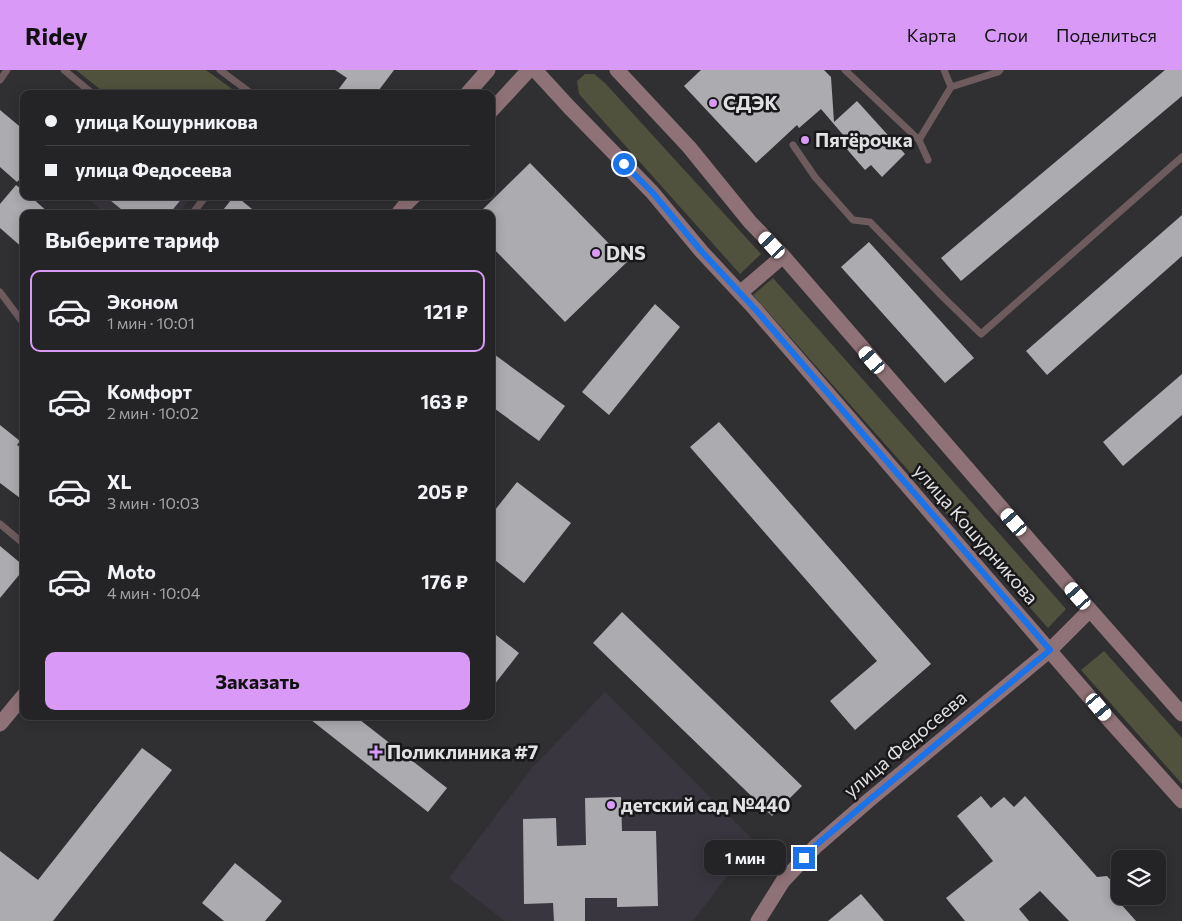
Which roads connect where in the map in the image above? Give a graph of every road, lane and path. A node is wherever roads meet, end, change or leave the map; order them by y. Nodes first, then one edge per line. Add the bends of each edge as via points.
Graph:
1 (8, 70) edge
2 (64, 70) edge
3 (220, 70) edge
4 (475, 70) edge
5 (488, 70) edge
6 (529, 70) edge
7 (535, 70) edge
8 (617, 70) edge
9 (845, 70) edge
10 (944, 70) edge
11 (1000, 70) edge
12 (0, 80) edge
13 (951, 87) junction
14 (89, 90) edge
15 (247, 90) edge
16 (468, 90) edge
17 (470, 90) edge
18 (495, 108) edge
19 (920, 140) junction
20 (793, 145) dead end
21 (1182, 157) edge
22 (928, 160) dead end
23 (203, 200) edge
24 (195, 210) edge
25 (782, 256) junction
26 (0, 292) edge
27 (740, 293) junction
28 (20, 319) edge
29 (0, 524) edge
30 (20, 541) edge
31 (1090, 610) junction
32 (1050, 650) junction
33 (20, 699) edge
34 (1182, 714) edge
35 (0, 724) edge
36 (1182, 801) edge
37 (758, 921) edge

1 - 12 lane
2 - 14 lane
3 - 15 lane
4 - 16 main road
5 - 17 main road
6 - 18 main road
7 - 27 main road, улица Кошурникова via 652,192
8 - 25 main road, улица Кошурникова via 689,147
9 - 19 lane
10 - 13 lane
11 - 13 lane
13 - 19 lane
19 - 22 lane
20 - 21 lane via 815,177 853,220 870,222 981,334
23 - 24 lane
25 - 27 main road
25 - 31 main road, улица Кошурникова
26 - 28 lane
27 - 32 main road, улица Кошурникова
29 - 30 lane
31 - 32 main road, улица Федосеева
31 - 34 main road, улица Кошурникова
32 - 36 main road, улица Кошурникова
32 - 37 main road, улица Федосеева via 815,846 783,881
33 - 35 main road

